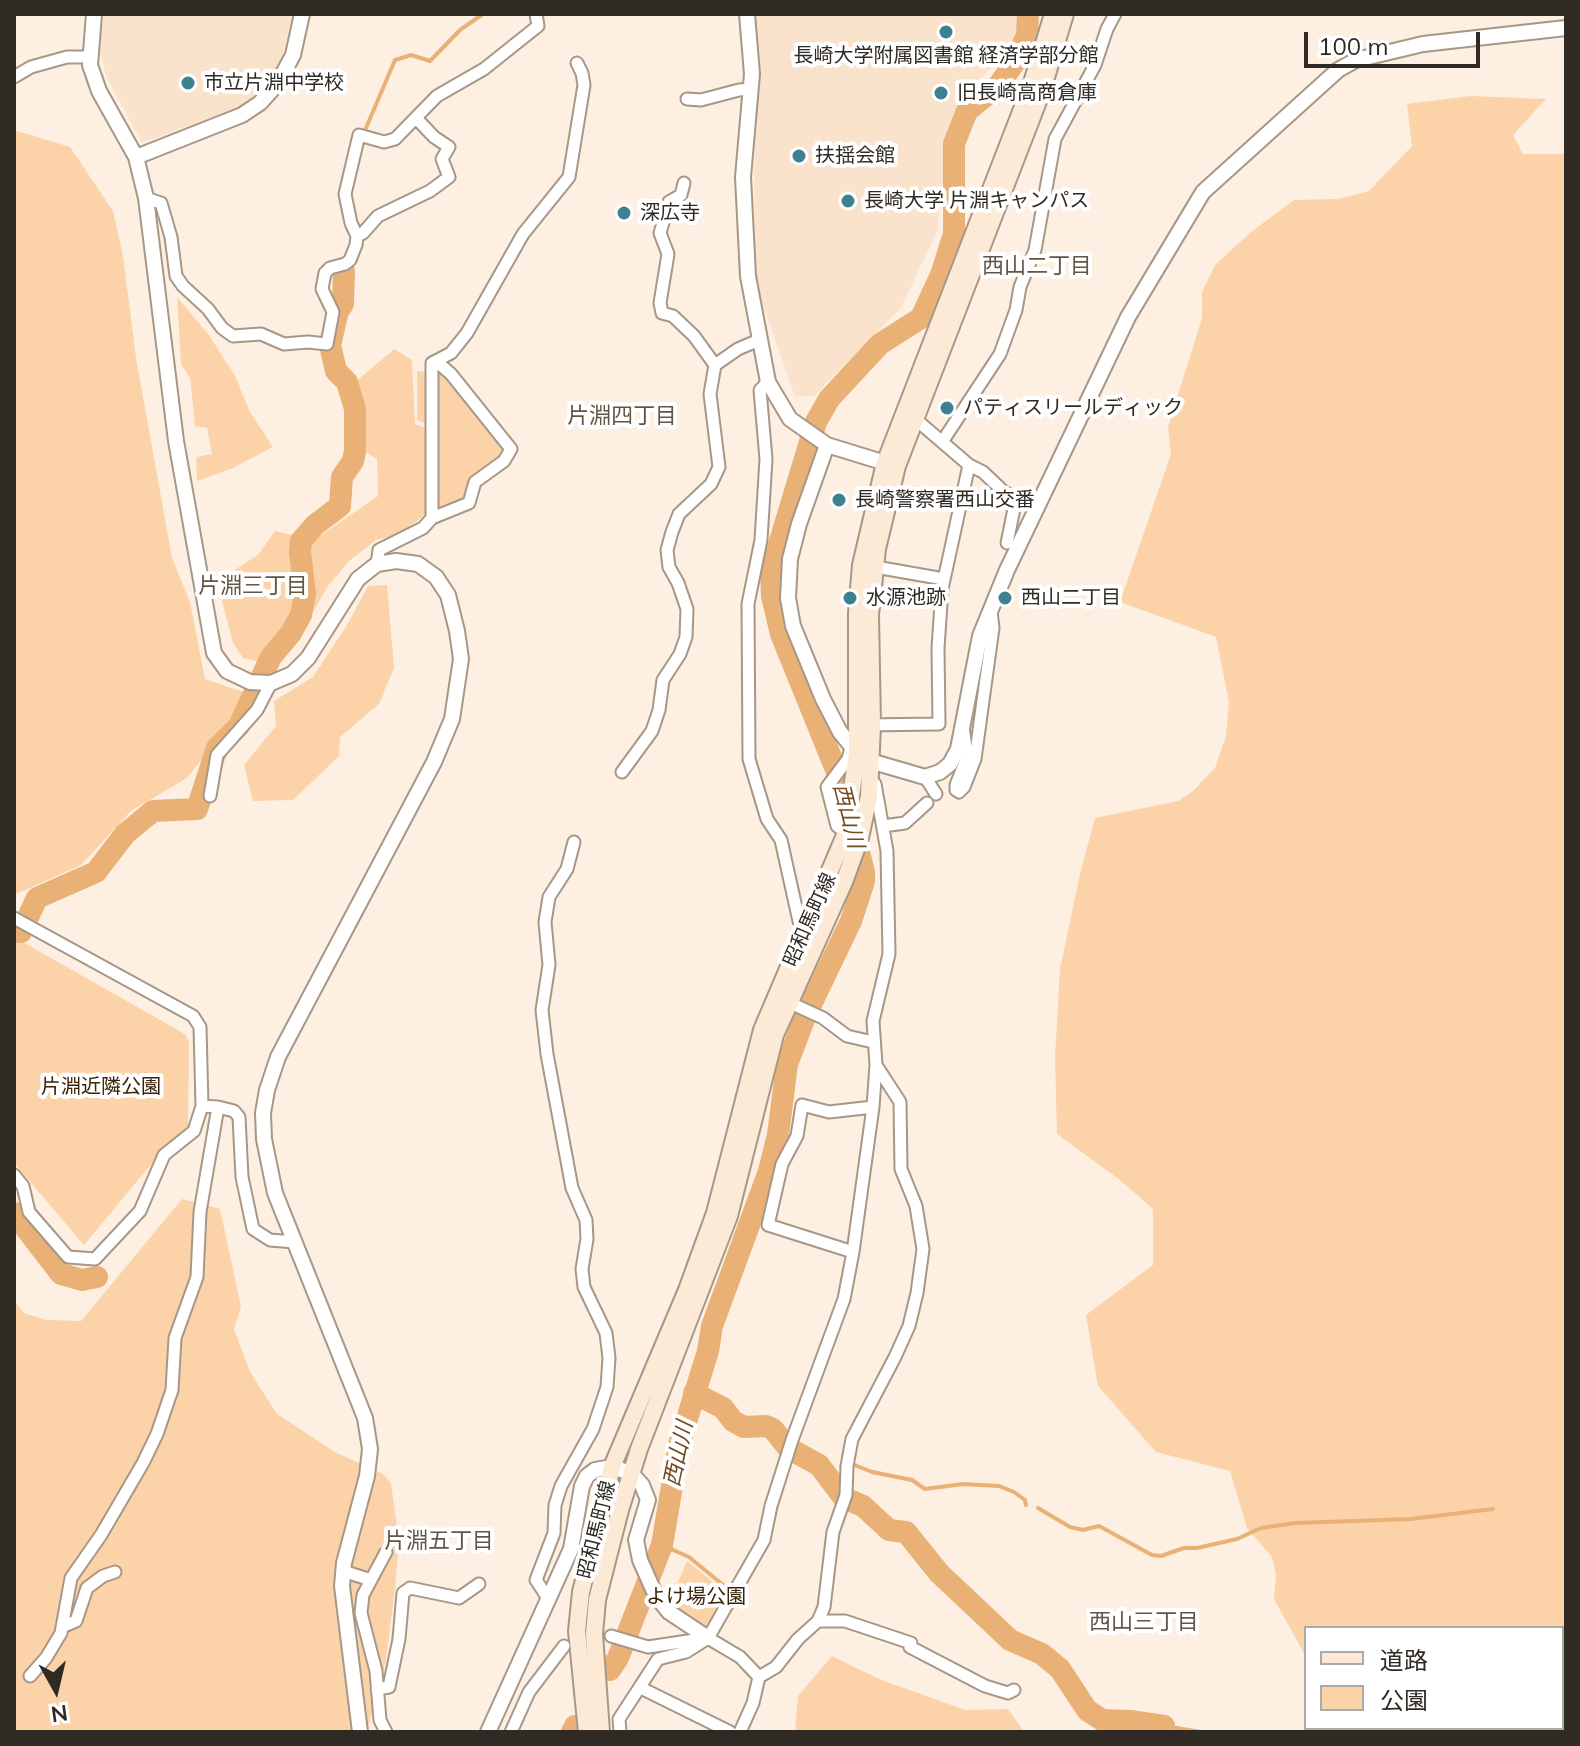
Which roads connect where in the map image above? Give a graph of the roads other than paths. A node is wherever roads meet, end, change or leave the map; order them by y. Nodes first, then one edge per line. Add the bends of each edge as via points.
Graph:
1 (94, 14) edge
2 (302, 14) edge
3 (536, 14) edge
4 (747, 14) edge
5 (1053, 14) edge
6 (1065, 14) edge
7 (1115, 14) edge
8 (1566, 28) edge
9 (89, 57) junction
10 (577, 63) dead end
11 (14, 77) edge
12 (751, 89) junction
13 (687, 99) dead end
14 (417, 119) junction
15 (136, 157) junction
16 (684, 183) dead end
17 (146, 198) junction
18 (357, 236) junction
19 (759, 340) junction
20 (436, 361) junction
21 (715, 365) junction
22 (768, 382) junction
23 (910, 416) junction
24 (942, 442) junction
25 (827, 445) junction
26 (891, 464) junction
27 (969, 465) junction
28 (432, 518) junction
29 (1007, 543) dead end
30 (377, 564) junction
31 (868, 566) junction
32 (944, 579) junction
33 (991, 606) junction
34 (271, 683) junction
35 (865, 725) junction
36 (963, 728) junction
37 (856, 757) junction
38 (622, 772) dead end
39 (925, 777) junction
40 (210, 796) dead end
41 (883, 826) junction
42 (846, 833) junction
43 (574, 842) dead end
44 (846, 856) junction
45 (14, 918) edge
46 (812, 936) junction
47 (788, 1002) junction
48 (873, 1042) junction
49 (876, 1065) junction
50 (202, 1106) junction
51 (218, 1107) junction
52 (873, 1107) junction
53 (14, 1175) edge
54 (294, 1242) junction
55 (853, 1252) junction
56 (612, 1467) junction
57 (631, 1473) junction
58 (386, 1552) dead end
59 (343, 1571) junction
60 (115, 1572) dead end
61 (371, 1580) junction
62 (479, 1584) dead end
63 (549, 1600) junction
64 (818, 1621) junction
65 (62, 1627) junction
66 (611, 1636) dead end
67 (708, 1638) junction
68 (564, 1646) dead end
69 (30, 1676) dead end
70 (759, 1677) junction
71 (641, 1688) junction
72 (377, 1689) junction
73 (1014, 1690) dead end
74 (360, 1732) edge
75 (386, 1732) edge
76 (488, 1732) edge
77 (511, 1732) edge
78 (587, 1732) edge
79 (601, 1732) edge
80 (620, 1732) edge
81 (730, 1732) edge
82 (740, 1732) edge

1 - 9 street
2 - 15 street via 293,55 260,103
3 - 14 street via 538,26 484,69 437,96
4 - 12 street
5 - 23 main road, 昭和馬町線
6 - 23 main road, 昭和馬町線 via 1042,91
7 - 24 street via 1095,65 1055,139 1035,250 1000,354
8 - 33 street via 1423,44 1356,60 1338,70 1203,192 1128,317
9 - 11 street via 67,57
9 - 15 street via 94,80
10 - 20 street via 584,85 569,177 523,234 467,333 451,353
12 - 13 street
12 - 19 street via 743,177 748,276
14 - 18 street via 395,139 384,142 359,135 345,194
14 - 18 street via 449,147 442,159 449,177 378,216
15 - 17 street
16 - 21 street via 681,195 669,202 660,233 668,254 660,303 662,313 694,336
17 - 18 street via 161,203 176,276 233,336 261,334 284,344 327,344 333,312 322,289 325,273 350,260
17 - 34 street via 176,441 214,653 227,671 250,682
19 - 21 street
19 - 22 street
20 - 28 street
20 - 28 street via 511,449 504,461 475,482 469,503
21 - 38 street via 710,394 717,477 679,514 667,550 687,609 686,637 663,680 652,731
22 - 25 street via 790,419
22 - 46 street via 760,390 766,459 762,526 748,604 749,759 767,819 781,840 799,921
23 - 24 street
23 - 26 main road, 昭和馬町線
24 - 27 street
25 - 26 street
25 - 37 street via 790,559 788,598 802,652
26 - 31 main road, 昭和馬町線
27 - 29 street via 1016,499
27 - 32 street
28 - 30 street via 379,550
30 - 34 street via 358,579 308,658 292,674
30 - 54 street via 418,564 448,595 461,659 458,690 434,762 278,1057 267,1090 263,1113 269,1172
31 - 32 street
31 - 35 main road, 昭和馬町線
32 - 35 street via 939,724
33 - 36 street via 980,636
33 - 36 street via 993,628 975,759 959,792 956,785 967,761
34 - 40 street via 257,710 217,755
35 - 37 main road, 昭和馬町線
35 - 37 street
36 - 39 street via 950,764
37 - 39 street
37 - 41 street
37 - 42 main road, 昭和馬町線
37 - 42 street via 827,787 837,826
37 - 44 main road, 昭和馬町線 via 869,796
39 - 41 street via 931,798 905,823
41 - 48 street via 889,954 876,999
42 - 44 main road, 昭和馬町線
43 - 63 street via 567,869 549,897 549,965 542,1010 571,1185 586,1220 584,1287 606,1333 609,1358 607,1387 593,1429 561,1486 554,1533 536,1580
44 - 46 main road, 昭和馬町線
45 - 50 street via 193,1016 200,1027
46 - 47 main road, 昭和馬町線
47 - 48 street via 847,1036
47 - 56 main road, 昭和馬町線 via 751,1069 715,1213
47 - 57 main road, 昭和馬町線 via 764,1073 729,1216
48 - 49 street
49 - 52 street
49 - 64 street via 900,1102 901,1169 916,1206 923,1249 909,1326 852,1439 845,1499 833,1532
50 - 51 street
50 - 53 street via 194,1131 164,1155 140,1211 95,1259 68,1257 29,1212 23,1186
51 - 54 street via 239,1117 242,1177 253,1229 270,1240
51 - 65 street via 200,1212 197,1277 175,1338 172,1390 143,1463 71,1578
52 - 55 street
52 - 55 street via 829,1112 802,1105 768,1225
54 - 59 street via 365,1418 370,1449
55 - 67 street via 844,1299 771,1506 764,1540
56 - 57 street
56 - 63 street via 595,1470 582,1486 571,1549
56 - 78 main road, 昭和馬町線 via 581,1592 577,1631
57 - 67 street via 648,1500 636,1540 656,1596 669,1612
57 - 79 main road, 昭和馬町線 via 597,1600 594,1634
58 - 61 street
59 - 61 street
59 - 74 street
60 - 65 street via 87,1588 76,1621
61 - 72 street via 361,1613
62 - 72 street via 459,1598 410,1588 403,1593 389,1687
63 - 76 street
64 - 70 street via 776,1667
64 - 73 street via 845,1621 911,1643 985,1686
65 - 69 street
66 - 67 street via 648,1647
67 - 70 street via 740,1657
67 - 71 street via 686,1652 658,1659
68 - 77 street via 529,1692
70 - 82 street
71 - 80 street via 619,1719
71 - 81 street
72 - 75 street

